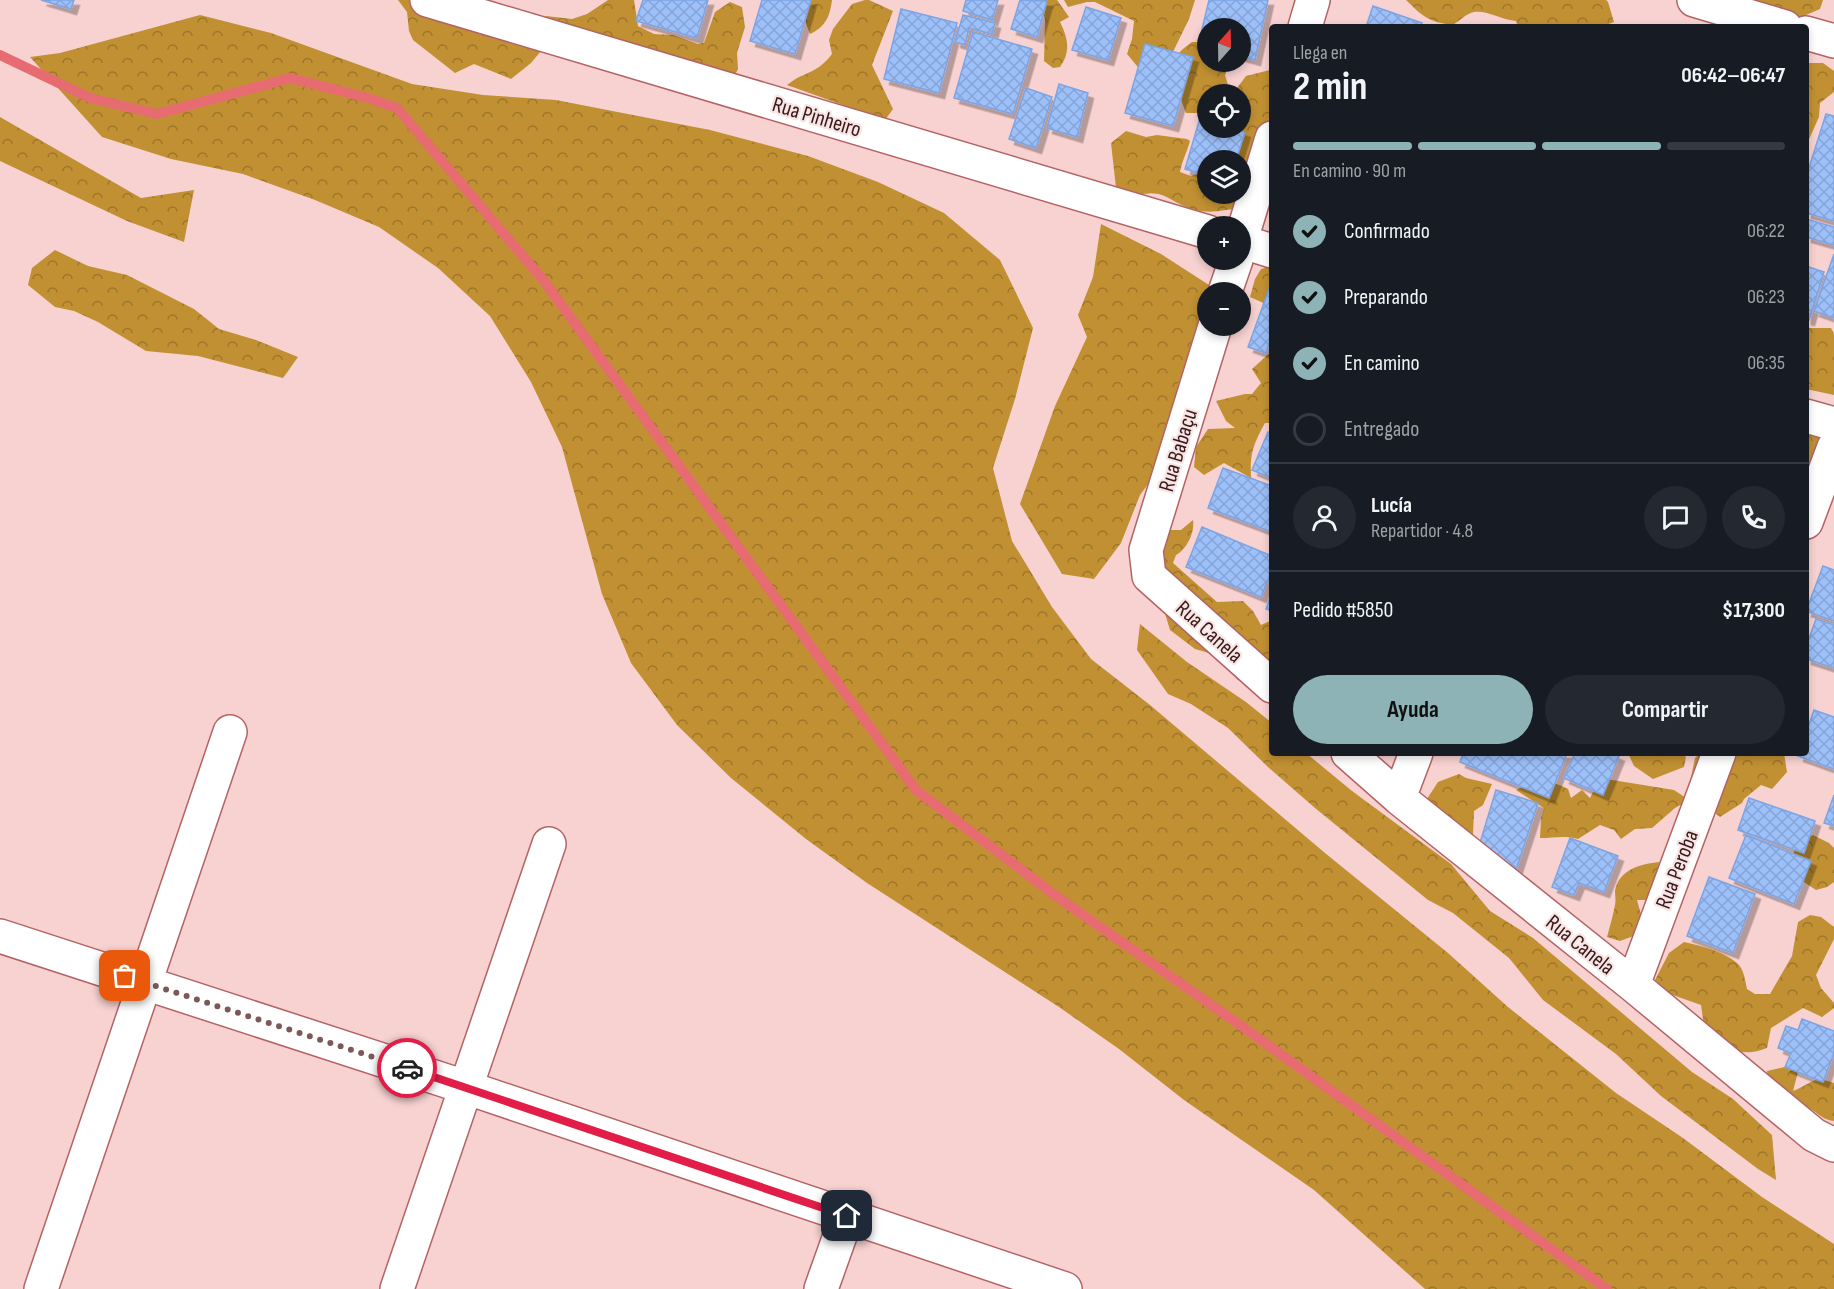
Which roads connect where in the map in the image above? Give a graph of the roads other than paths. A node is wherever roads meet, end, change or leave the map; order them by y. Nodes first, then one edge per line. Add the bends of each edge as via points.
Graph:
1 (1313, 0) edge
2 (1694, 0) edge
3 (432, 1) edge
4 (1306, 24) edge
5 (1775, 24) edge
6 (1809, 34) edge
7 (1834, 41) edge
8 (1269, 148) edge
9 (1249, 216) edge
10 (1197, 229) edge
11 (1251, 245) edge
12 (1269, 250) edge
13 (1212, 336) edge
14 (1809, 417) edge
15 (1834, 424) edge
16 (1834, 447) edge
17 (1809, 514) edge
18 (1149, 576) joint
19 (1269, 683) edge
20 (230, 732) dead end
21 (1351, 756) edge
22 (1415, 756) edge
23 (1718, 756) edge
24 (1399, 798) junction
25 (549, 844) dead end
26 (0, 936) edge
27 (146, 983) junction
28 (1633, 985) junction
29 (465, 1087) junction
30 (1824, 1140) edge
31 (847, 1216) junction
32 (41, 1289) edge
33 (397, 1289) edge
34 (821, 1289) edge
35 (1065, 1289) edge

1 - 4 street
2 - 5 street
3 - 10 street, Rua Pinheiro
6 - 7 street
8 - 9 street
11 - 12 street
13 - 18 street, Rua Babaçu via 1146,550
14 - 15 street
16 - 17 street
18 - 19 street, Rua Canela
20 - 27 street
21 - 24 street, Rua Canela
22 - 24 street
23 - 28 street, Rua Peroba
24 - 28 street, Rua Canela
25 - 29 street
26 - 27 street
27 - 29 street
27 - 32 street
28 - 30 street, Rua Canela
29 - 31 street
29 - 33 street
31 - 34 street
31 - 35 street

